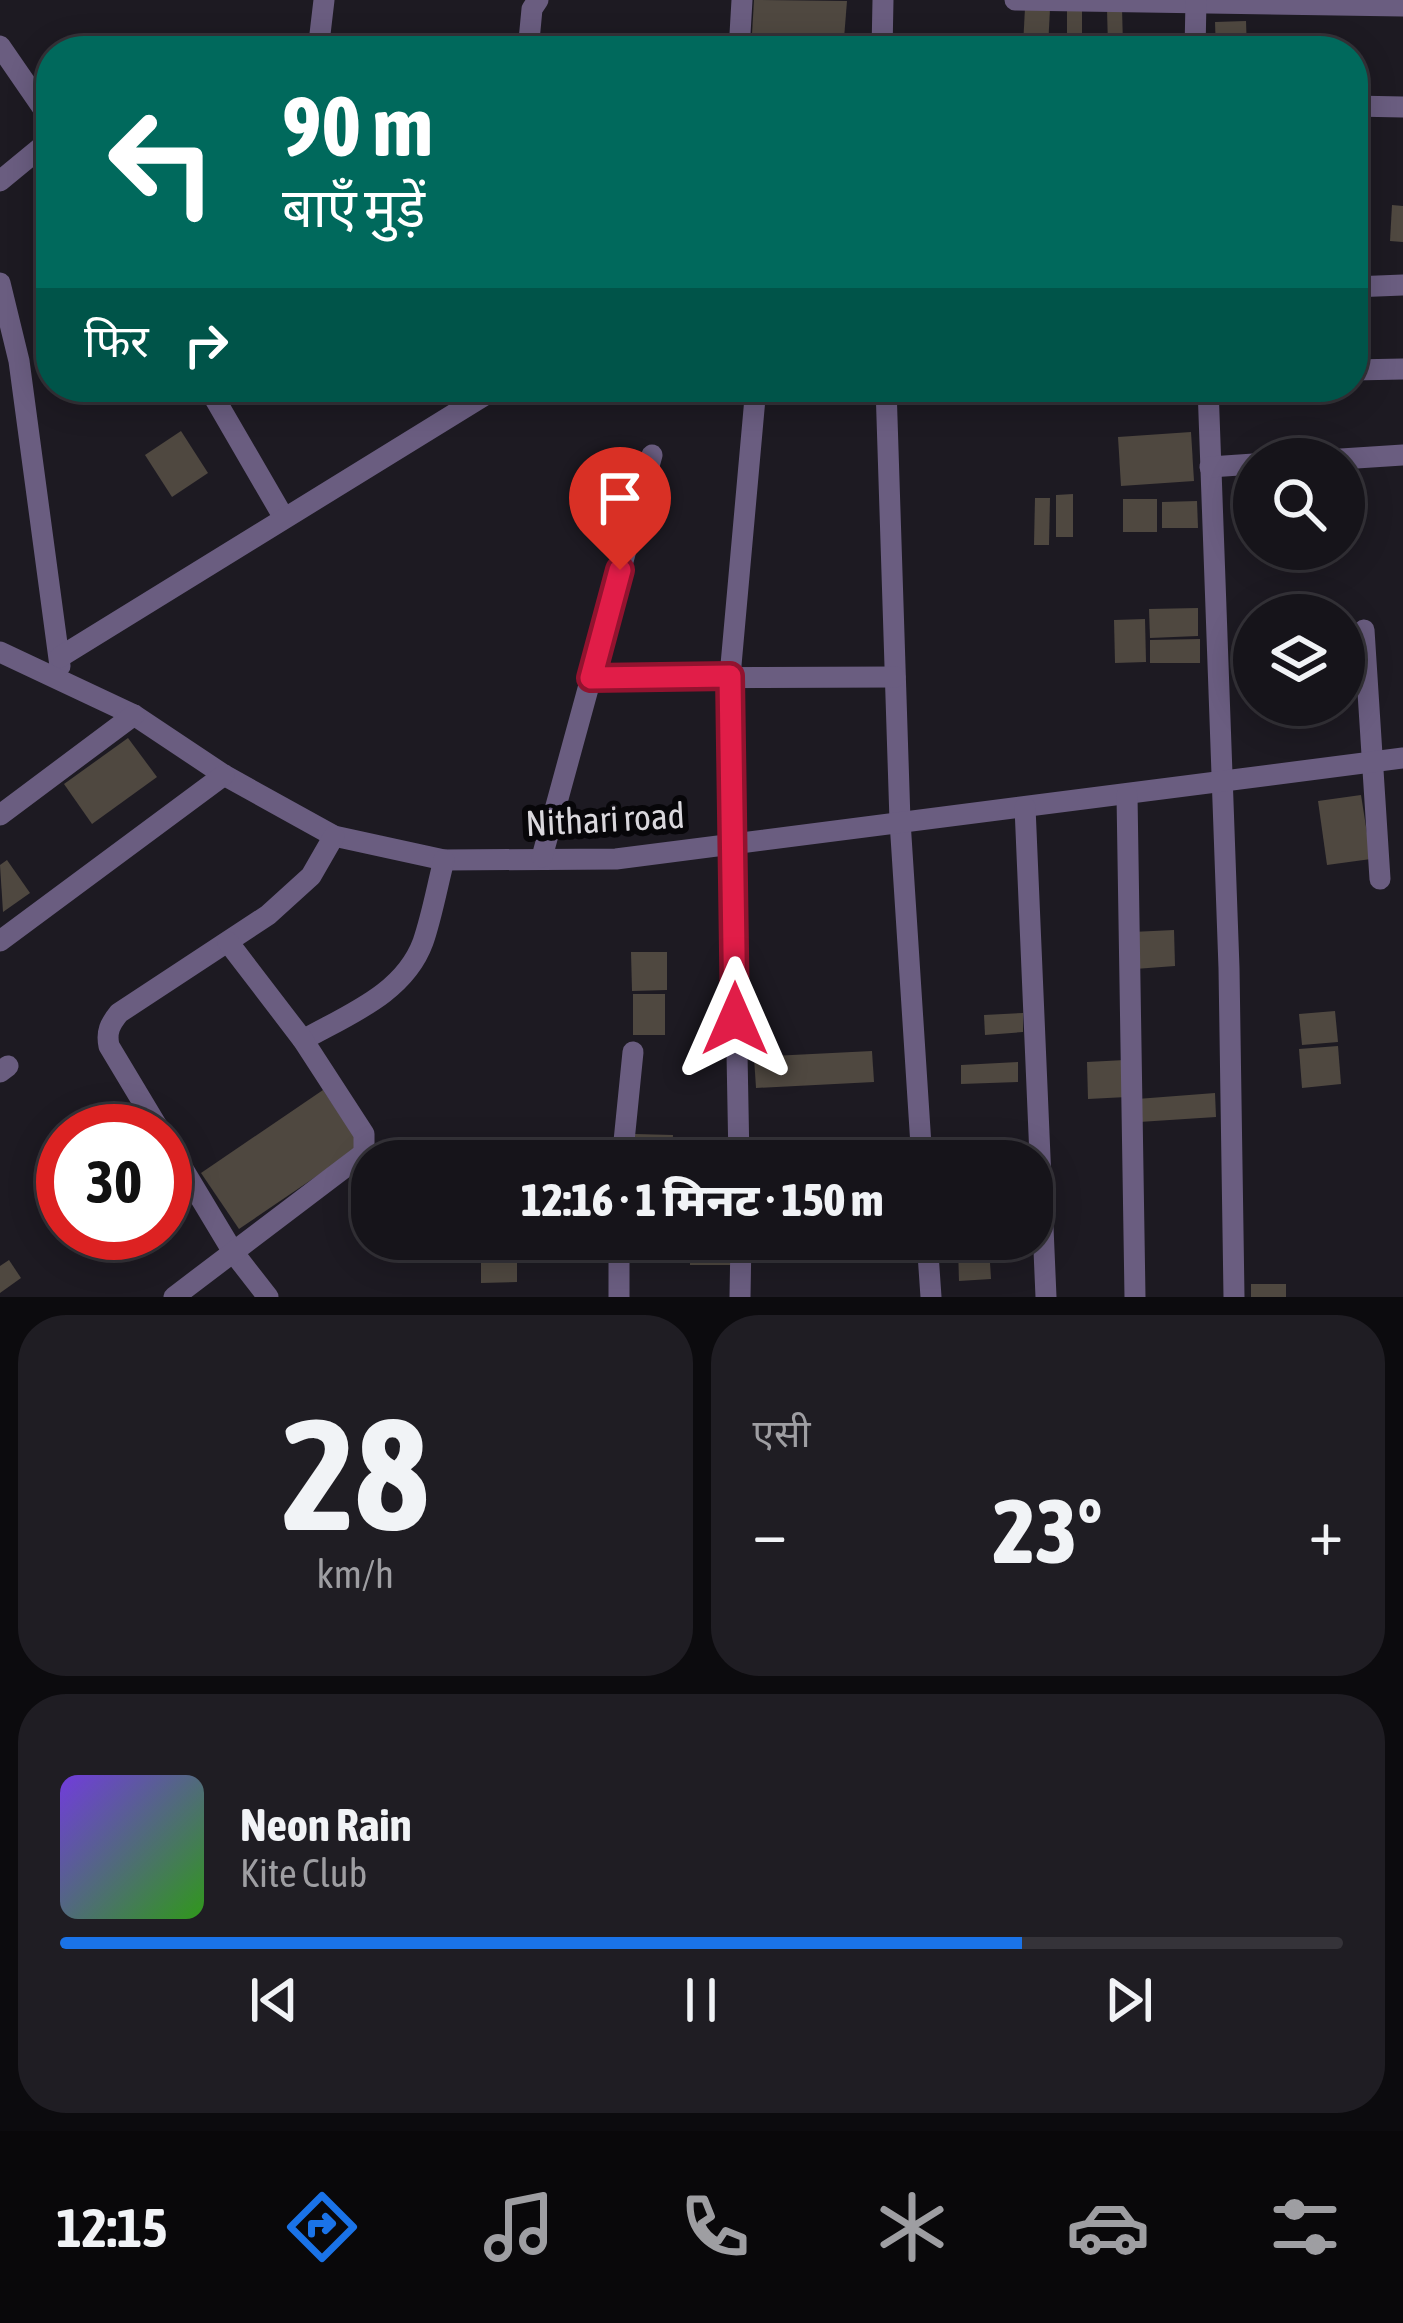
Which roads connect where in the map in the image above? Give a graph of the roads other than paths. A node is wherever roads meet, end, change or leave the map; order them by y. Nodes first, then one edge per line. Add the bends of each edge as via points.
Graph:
1 (324, 0) edge
2 (538, 0) edge
3 (742, 0) edge
4 (883, 0) edge
5 (1015, 0) edge
6 (1197, 3) edge
7 (1403, 6) edge
8 (320, 36) edge
9 (529, 36) edge
10 (740, 36) edge
11 (882, 36) edge
12 (1196, 36) edge
13 (0, 46) edge
14 (36, 98) edge
15 (1368, 106) edge
16 (1403, 107) edge
17 (36, 151) edge
18 (0, 181) edge
19 (0, 283) edge
20 (1403, 285) edge
21 (1368, 286) edge
22 (1368, 370) edge
23 (1403, 370) edge
24 (217, 402) edge
25 (473, 402) edge
26 (755, 402) edge
27 (886, 402) edge
28 (1208, 402) edge
29 (652, 454) dead end
30 (1403, 455) edge
31 (1365, 457) edge
32 (1233, 465) edge
33 (1210, 467) junction
34 (284, 518) junction
35 (1365, 642) edge
36 (2, 655) edge
37 (60, 668) junction
38 (730, 676) junction
39 (895, 677) junction
40 (591, 678) junction
41 (134, 715) junction
42 (1403, 758) edge
43 (1375, 760) junction
44 (224, 775) junction
45 (1223, 782) junction
46 (1127, 796) junction
47 (1024, 807) junction
48 (0, 815) edge
49 (900, 821) junction
50 (334, 836) junction
51 (735, 842) junction
52 (542, 857) junction
53 (444, 860) junction
54 (1380, 879) dead end
55 (0, 941) edge
56 (228, 942) junction
57 (302, 1040) junction
58 (633, 1052) dead end
59 (144, 1104) edge
60 (367, 1140) edge
61 (624, 1140) edge
62 (739, 1140) edge
63 (921, 1140) edge
64 (351, 1173) edge
65 (192, 1184) edge
66 (233, 1252) junction
67 (619, 1260) edge
68 (741, 1260) edge
69 (928, 1260) edge
70 (174, 1297) edge
71 (268, 1297) edge
72 (619, 1297) edge
73 (740, 1297) edge
74 (931, 1297) edge
75 (1046, 1297) edge
76 (1135, 1297) edge
77 (1234, 1297) edge

1 - 8 street
2 - 9 street
3 - 10 street
4 - 11 street
5 - 6 street
6 - 7 street
6 - 12 street
13 - 14 street
15 - 16 street
17 - 18 street
19 - 37 street via 19,361
20 - 21 street
22 - 23 street
24 - 34 street
25 - 34 street
26 - 38 street
27 - 39 street
28 - 33 street
29 - 40 street
30 - 31 street
32 - 33 street
33 - 45 street
34 - 37 street
35 - 43 street
36 - 37 street, Nithari road
37 - 41 street, Nithari road
38 - 39 street
38 - 40 street
38 - 51 street
39 - 49 street
40 - 52 street
41 - 44 street, Nithari road
41 - 48 street
42 - 43 street, Nithari road
43 - 45 street, Nithari road
43 - 54 street
44 - 50 street, Nithari road
44 - 55 street
45 - 46 street, Nithari road
45 - 77 street
46 - 47 street, Nithari road
46 - 76 street
47 - 49 street, Nithari road
47 - 75 street
49 - 51 street, Nithari road
49 - 63 street
50 - 53 street, Nithari road
50 - 56 street via 298,890
51 - 52 street, Nithari road via 616,859
51 - 62 street
52 - 53 street, Nithari road
53 - 57 street via 422,945 398,982
56 - 57 street
56 - 59 street via 111,1023 110,1046
57 - 60 street
58 - 61 street
64 - 66 street
65 - 66 street
66 - 70 street
66 - 71 street
67 - 72 street
68 - 73 street
69 - 74 street

